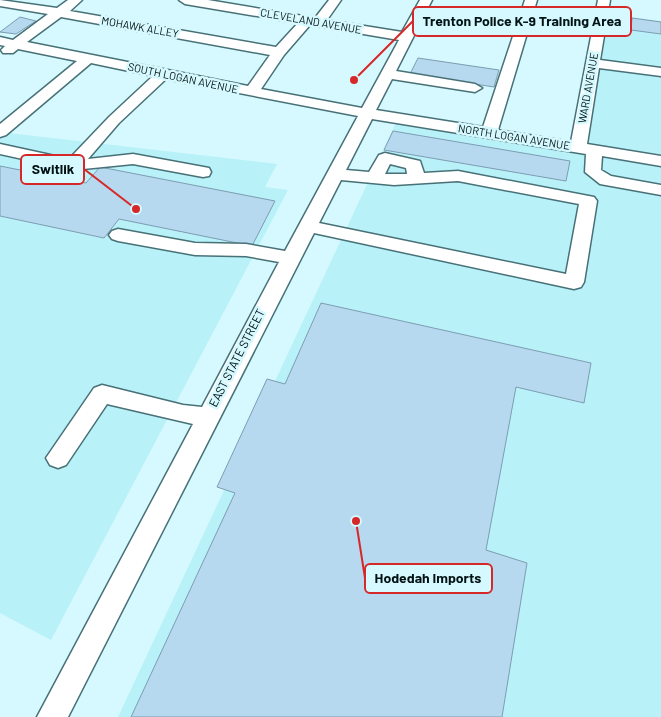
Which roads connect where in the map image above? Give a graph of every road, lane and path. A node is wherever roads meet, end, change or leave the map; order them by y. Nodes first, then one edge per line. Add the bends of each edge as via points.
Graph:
1 (76, 0) edge
2 (185, 0) edge
3 (335, 0) edge
4 (426, 0) edge
5 (531, 0) edge
6 (604, 0) edge
7 (0, 2) edge
8 (59, 12) junction
9 (312, 22) junction
10 (407, 37) junction
11 (0, 41) edge
12 (15, 44) junction
13 (279, 52) junction
14 (0, 55) edge
15 (88, 59) junction
16 (593, 63) junction
17 (661, 72) edge
18 (163, 74) junction
19 (388, 74) junction
20 (475, 88) dead end
21 (252, 92) junction
22 (366, 114) junction
23 (0, 132) edge
24 (489, 133) junction
25 (0, 149) edge
26 (586, 149) junction
27 (661, 161) edge
28 (73, 165) junction
29 (203, 172) dead end
30 (334, 174) junction
31 (661, 190) edge
32 (306, 226) junction
33 (118, 235) dead end
34 (289, 258) junction
35 (207, 417) junction
36 (58, 458) dead end
37 (52, 717) edge

1 - 8 street
2 - 9 street, CLEVELAND AVENUE
3 - 9 street
4 - 10 street, EAST STATE STREET
5 - 24 street
6 - 16 street, WARD AVENUE
7 - 8 street, MOHAWK ALLEY
8 - 12 street
8 - 13 street, MOHAWK ALLEY
9 - 10 street, CLEVELAND AVENUE
9 - 13 street
10 - 19 street, EAST STATE STREET
11 - 12 street, SOUTH LOGAN AVENUE
12 - 14 street
12 - 15 street, SOUTH LOGAN AVENUE
13 - 21 street
15 - 18 street, SOUTH LOGAN AVENUE
15 - 23 street
16 - 17 street
16 - 26 street, WARD AVENUE
18 - 21 street, SOUTH LOGAN AVENUE
18 - 28 street
19 - 20 street
19 - 22 street, EAST STATE STREET
21 - 22 street, SOUTH LOGAN AVENUE
22 - 24 street, NORTH LOGAN AVENUE
22 - 30 street, EAST STATE STREET
24 - 26 street, NORTH LOGAN AVENUE
25 - 28 street
26 - 27 street, NORTH LOGAN AVENUE
26 - 31 street, WARD AVENUE via 593,172 599,177
28 - 29 street via 133,159
30 - 32 street, EAST STATE STREET
30 - 32 street via 416,179 458,176 588,201 574,282
32 - 34 street, EAST STATE STREET
33 - 34 street via 194,249 246,250
34 - 35 street, EAST STATE STREET
35 - 36 street via 102,394
35 - 37 street, EAST STATE STREET

